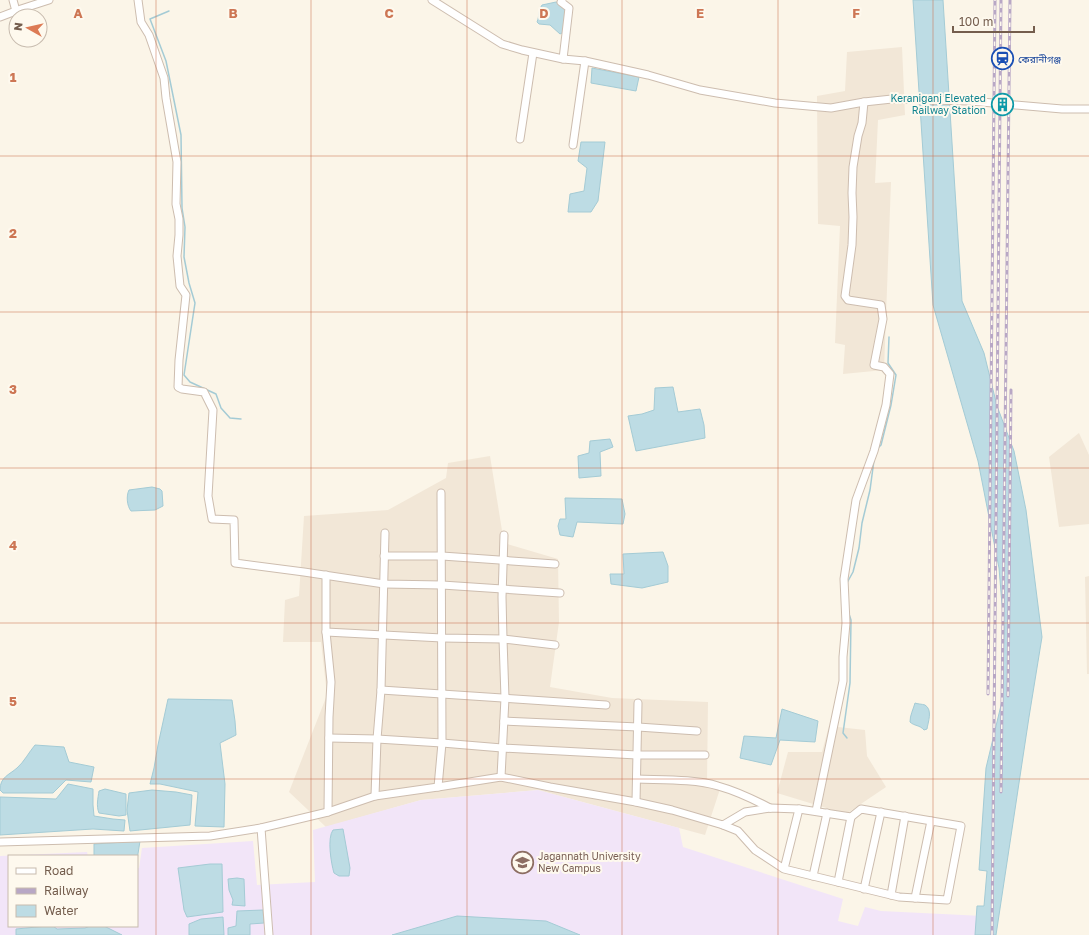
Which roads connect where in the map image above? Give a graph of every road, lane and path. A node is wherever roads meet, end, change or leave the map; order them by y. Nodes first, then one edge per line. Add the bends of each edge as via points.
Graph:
1 (49, 0) edge
2 (138, 0) edge
3 (562, 0) edge
4 (435, 1) edge
5 (25, 8) edge
6 (533, 53) junction
7 (563, 59) junction
8 (585, 61) junction
9 (864, 102) junction
10 (1089, 109) edge
11 (520, 139) dead end
12 (573, 145) dead end
13 (441, 493) dead end
14 (385, 533) dead end
15 (504, 535) dead end
16 (384, 556) junction
17 (442, 556) junction
18 (504, 561) junction
19 (555, 564) dead end
20 (326, 575) junction
21 (384, 584) junction
22 (442, 585) junction
23 (503, 590) junction
24 (560, 593) dead end
25 (326, 632) junction
26 (382, 634) junction
27 (442, 638) junction
28 (502, 638) junction
29 (555, 645) dead end
30 (381, 690) junction
31 (442, 695) junction
32 (505, 698) junction
33 (638, 703) dead end
34 (606, 705) dead end
35 (504, 721) junction
36 (638, 727) junction
37 (697, 731) dead end
38 (329, 738) junction
39 (377, 739) junction
40 (442, 743) junction
41 (502, 748) junction
42 (637, 755) junction
43 (705, 755) dead end
44 (501, 777) junction
45 (637, 779) junction
46 (438, 787) junction
47 (375, 796) junction
48 (636, 802) junction
49 (770, 808) junction
50 (799, 809) junction
51 (816, 811) junction
52 (328, 812) junction
53 (881, 812) junction
54 (826, 813) junction
55 (905, 816) junction
56 (852, 817) junction
57 (931, 821) junction
58 (722, 826) junction
59 (261, 828) junction
60 (0, 842) edge
61 (784, 869) junction
62 (812, 876) junction
63 (838, 882) junction
64 (864, 889) junction
65 (891, 895) junction
66 (915, 898) junction
67 (269, 935) edge

1 - 5 street
2 - 20 street via 141,22 149,35 164,78 177,162 177,256 180,286 186,295 178,388 204,392 213,410 208,496 212,519 234,520 234,563
3 - 7 street via 561,2 569,8
4 - 6 street via 502,44
6 - 7 street
6 - 11 street
7 - 8 street
8 - 9 street via 648,74 700,90 775,103 831,108
8 - 12 street
9 - 10 street via 892,99 970,101 1062,110
9 - 51 street via 853,167 852,245 845,296 848,300 881,305 883,319 874,365 884,367 890,374 886,405 874,451 856,500 844,579 844,681
13 - 17 street
14 - 16 street
15 - 18 street
16 - 17 street
16 - 21 street
17 - 18 street
17 - 22 street
18 - 19 street
18 - 23 street
20 - 21 street
20 - 25 street
21 - 22 street
21 - 26 street
22 - 23 street
22 - 27 street
23 - 24 street
23 - 28 street
25 - 26 street
25 - 38 street via 331,682
26 - 27 street
26 - 30 street
27 - 28 street
27 - 31 street
28 - 29 street
28 - 32 street
30 - 31 street
30 - 39 street
31 - 32 street
31 - 40 street
32 - 34 street
32 - 35 street
33 - 36 street
35 - 36 street
35 - 41 street
36 - 37 street
36 - 42 street
38 - 39 street
38 - 52 street
39 - 40 street
39 - 47 street
40 - 41 street
40 - 46 street
41 - 42 street
41 - 44 street
42 - 43 street
42 - 45 street
44 - 46 street
44 - 48 street
45 - 48 street
45 - 49 street via 712,784 747,796
46 - 47 street
47 - 52 street
48 - 58 street
49 - 50 street
49 - 58 street via 745,812
50 - 51 street
50 - 61 street
51 - 54 street
52 - 59 street
53 - 55 street
53 - 56 street via 861,809
53 - 64 street
54 - 56 street
54 - 62 street
55 - 57 street
55 - 65 street
56 - 63 street
57 - 66 street
57 - 66 street via 961,826 947,900
58 - 61 street via 738,832 755,850
59 - 60 street via 210,836
59 - 67 street
61 - 62 street
62 - 63 street
63 - 64 street
64 - 65 street
65 - 66 street

